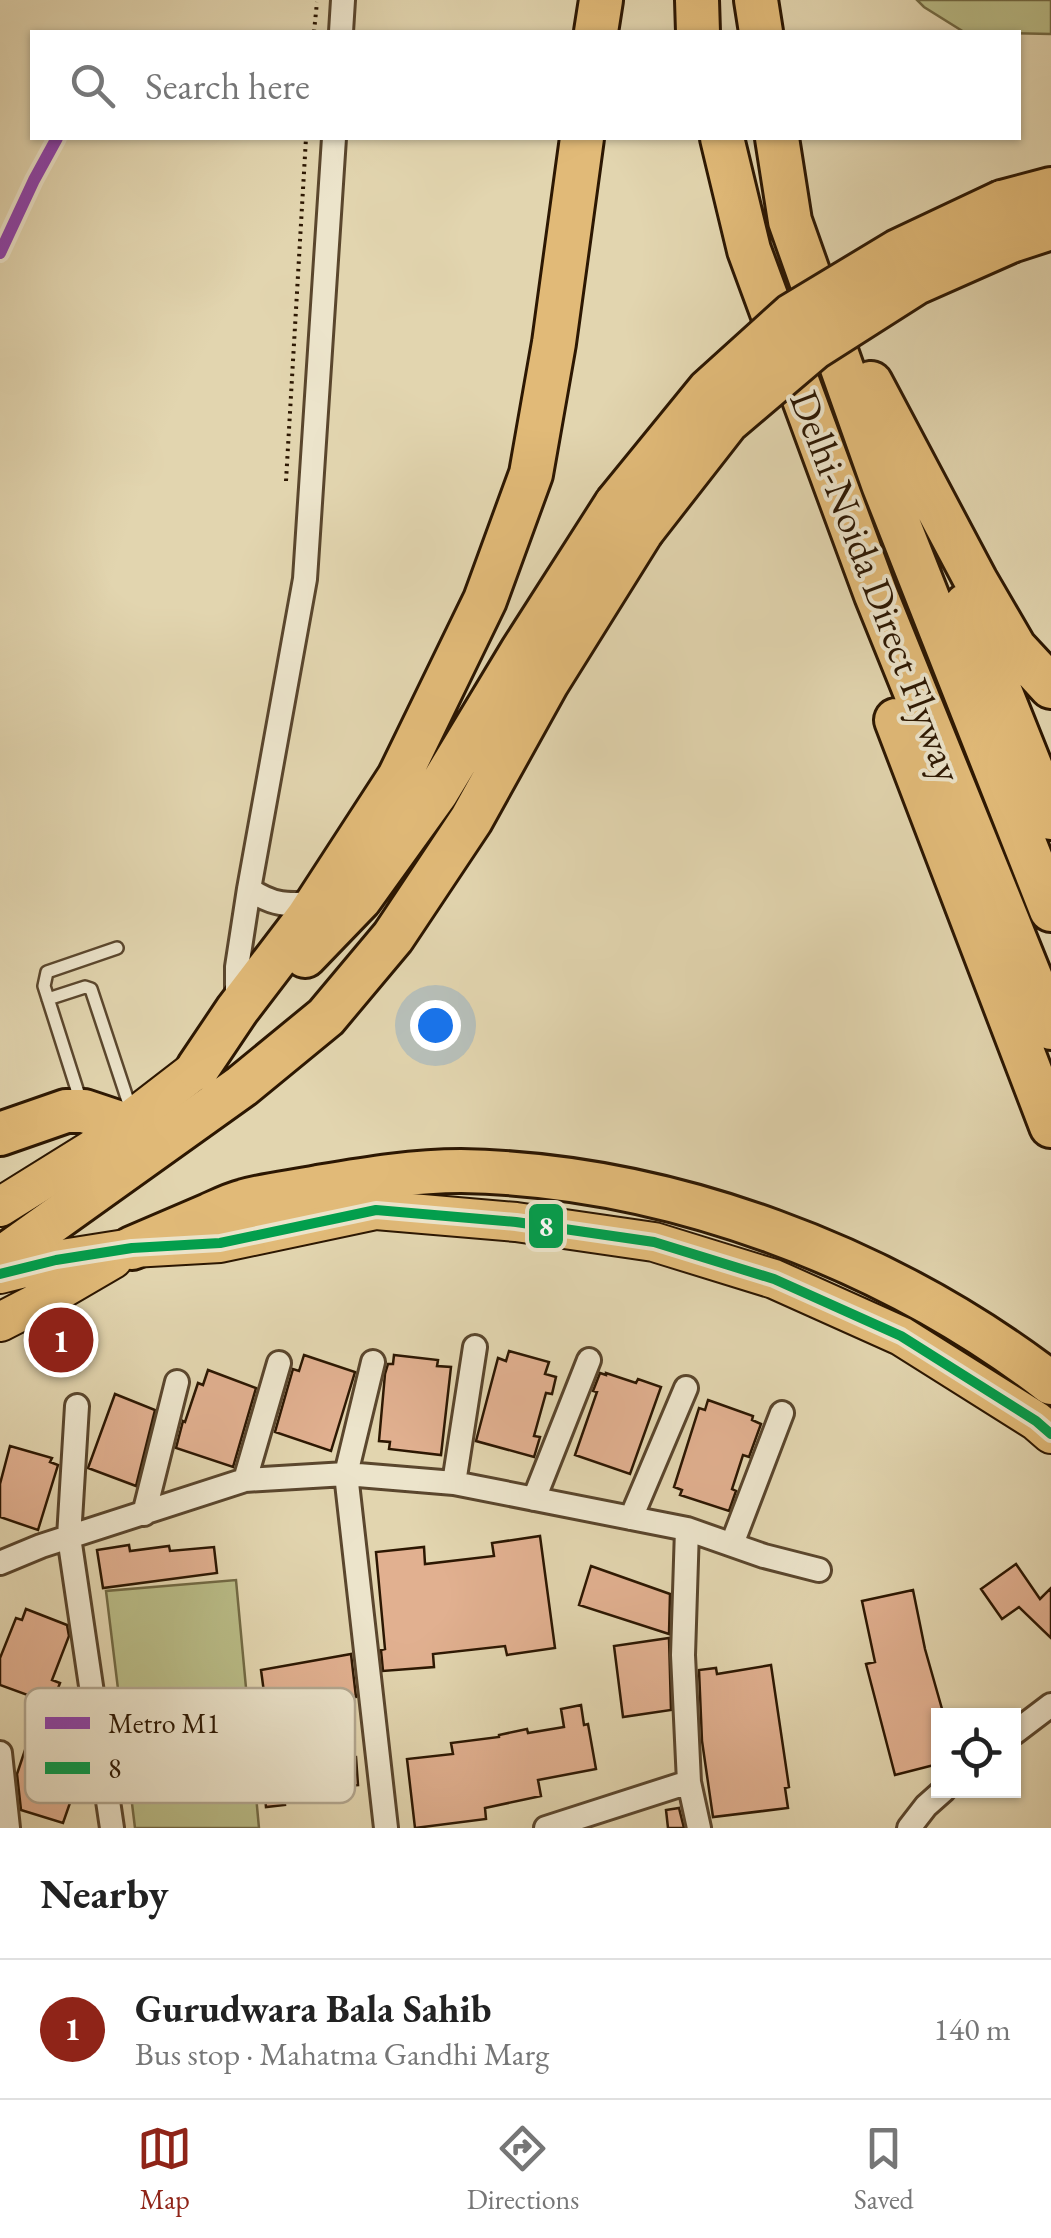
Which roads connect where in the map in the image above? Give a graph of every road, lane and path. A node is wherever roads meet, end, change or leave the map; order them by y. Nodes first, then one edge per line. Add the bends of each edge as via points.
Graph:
1 (318, 0) edge
2 (343, 0) edge
3 (601, 0) edge
4 (697, 0) edge
5 (756, 0) edge
6 (314, 30) edge
7 (341, 30) edge
8 (596, 30) edge
9 (698, 30) edge
10 (760, 30) edge
11 (306, 140) edge
12 (334, 140) edge
13 (582, 140) edge
14 (722, 140) edge
15 (777, 140) edge
16 (1051, 188) edge
17 (1006, 221) junction
18 (790, 222) junction
19 (1051, 228) edge
20 (807, 407) junction
21 (894, 429) junction
22 (286, 488) dead end
23 (629, 517) junction
24 (1051, 687) edge
25 (1051, 818) edge
26 (248, 889) junction
27 (317, 903) junction
28 (1051, 910) edge
29 (117, 948) dead end
30 (48, 999) junction
31 (237, 1010) junction
32 (1051, 1028) edge
33 (198, 1068) junction
34 (114, 1117) junction
35 (1051, 1126) edge
36 (0, 1134) edge
37 (0, 1206) edge
38 (132, 1248) junction
39 (0, 1259) edge
40 (0, 1274) edge
41 (0, 1322) edge
42 (475, 1348) dead end
43 (589, 1360) dead end
44 (374, 1362) dead end
45 (279, 1363) dead end
46 (178, 1382) dead end
47 (1051, 1383) edge
48 (686, 1388) dead end
49 (77, 1406) dead end
50 (782, 1413) dead end
51 (1051, 1434) edge
52 (346, 1474) junction
53 (246, 1480) junction
54 (454, 1483) junction
55 (534, 1499) junction
56 (144, 1514) junction
57 (630, 1518) junction
58 (687, 1529) junction
59 (68, 1537) junction
60 (732, 1544) junction
61 (0, 1563) edge
62 (819, 1570) dead end
63 (91, 1688) edge
64 (1051, 1705) edge
65 (1021, 1728) edge
66 (0, 1752) edge
67 (689, 1782) junction
68 (935, 1798) edge
69 (108, 1803) edge
70 (593, 1821) edge
71 (8, 1828) edge
72 (112, 1828) edge
73 (386, 1828) edge
74 (546, 1828) edge
75 (698, 1828) edge
76 (909, 1828) edge

1 - 6 path
2 - 7 street
3 - 8 highway
4 - 9 highway
5 - 10 highway
11 - 22 path
12 - 26 street via 305,578
13 - 27 highway via 531,474 485,600 399,777
14 - 20 highway, Delhi-Noida Direct Flyway via 749,250
15 - 18 highway
16 - 17 highway
17 - 19 highway
17 - 23 highway, bridge via 814,348
18 - 21 highway
18 - 28 highway, Delhi-Noida Direct Flyway via 883,484
20 - 32 highway, Delhi-Noida Direct Flyway
20 - 35 highway via 825,536
21 - 24 highway via 1015,648
21 - 25 highway
23 - 33 highway via 522,651 438,792 360,899
23 - 39 highway via 471,820 393,937 326,1018
26 - 27 street via 268,902
26 - 31 street
27 - 31 highway
29 - 30 lane via 47,972
30 - 34 lane
30 - 34 lane via 91,988
31 - 33 highway
33 - 34 main road
34 - 36 highway via 66,1110
34 - 37 main road via 92,1149
38 - 40 main road
38 - 41 main road
38 - 47 highway via 244,1200 385,1176 460,1171 609,1185 802,1242 926,1301
38 - 51 main road via 220,1243 376,1210 654,1242 774,1279 901,1336
42 - 54 street
43 - 55 street
44 - 52 street
45 - 53 street
46 - 56 street
48 - 57 street
49 - 59 street
50 - 60 street
52 - 53 street
52 - 54 street
52 - 73 street
53 - 56 street
54 - 55 street
55 - 57 street
56 - 59 street
57 - 58 street
58 - 60 street
58 - 67 street
59 - 61 street
59 - 63 street
60 - 62 street
64 - 65 street
66 - 71 street
67 - 70 street
67 - 75 street
68 - 76 street
69 - 72 street
70 - 74 street

